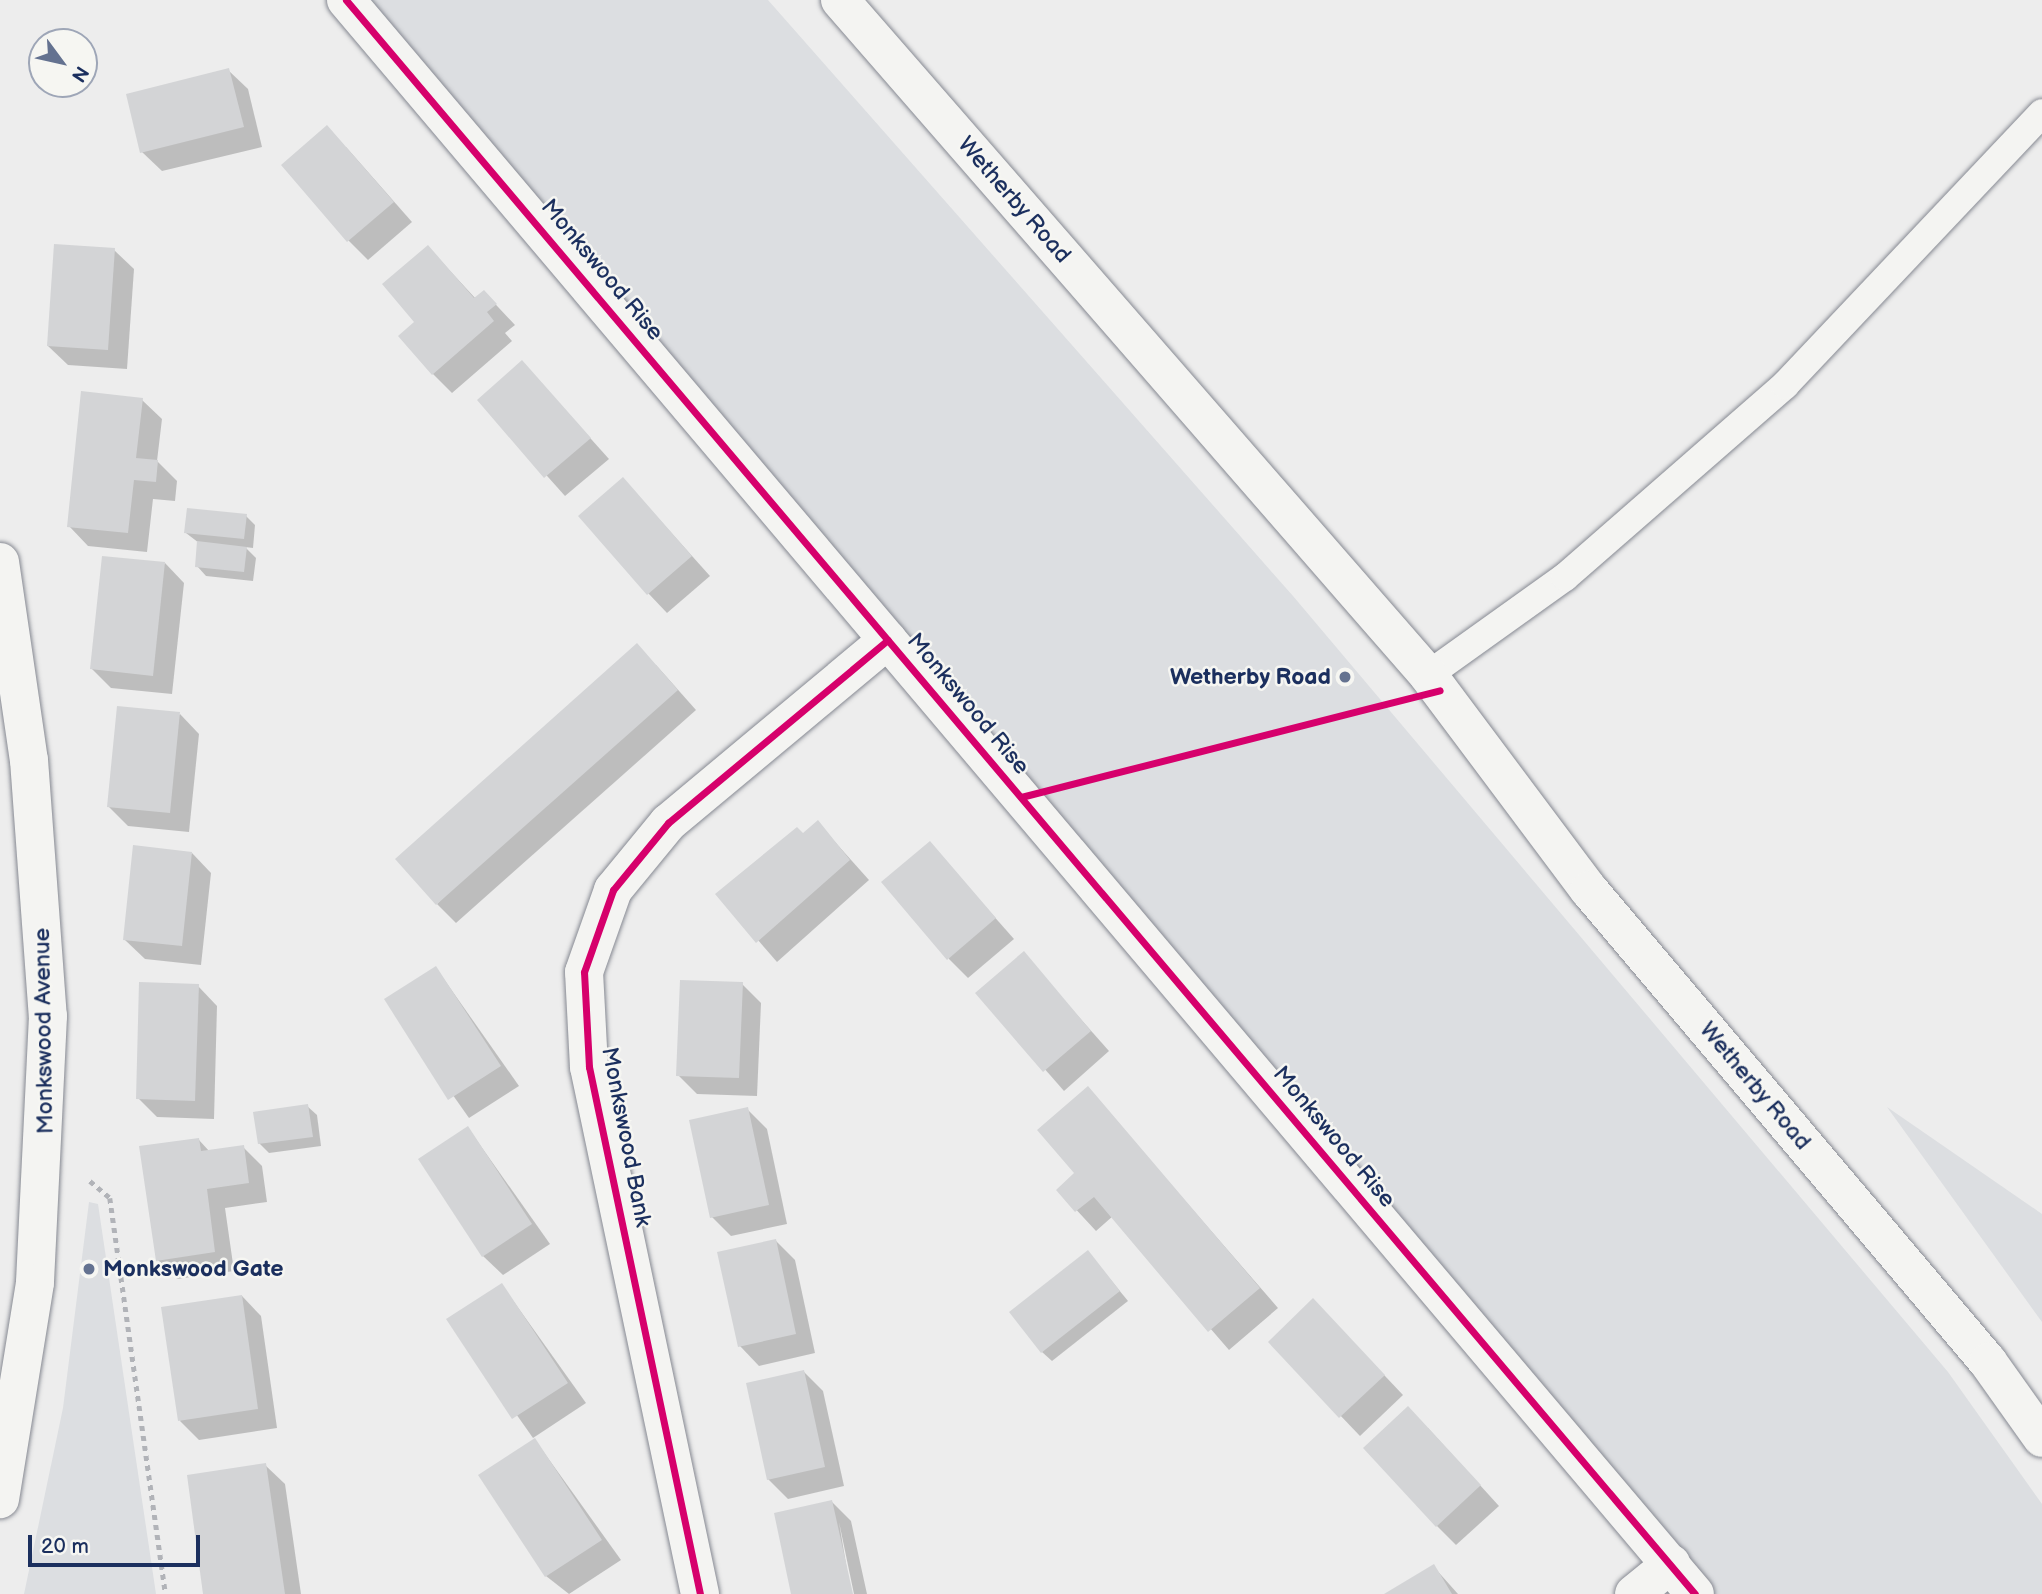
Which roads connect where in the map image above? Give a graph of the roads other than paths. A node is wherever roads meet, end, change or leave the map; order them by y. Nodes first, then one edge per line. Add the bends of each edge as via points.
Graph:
1 (346, 0) edge
2 (840, 0) edge
3 (2042, 113) edge
4 (0, 562) edge
5 (4, 628) edge
6 (888, 640) junction
7 (1428, 674) junction
8 (2042, 1438) edge
9 (0, 1499) edge
10 (1671, 1564) junction
11 (700, 1594) edge
12 (1634, 1594) edge
13 (1695, 1594) edge

1 - 6 street, Monkswood Rise
2 - 7 street, Wetherby Road
3 - 7 lane via 1785,385 1565,577
4 - 5 street, Monkswood Avenue
5 - 9 street, Monkswood Avenue via 40,887 48,1016 47,1141 33,1297
6 - 10 street, Monkswood Rise
6 - 11 street, Monkswood Bank via 668,823 613,890 584,972 589,1067
7 - 8 street, Wetherby Road via 1589,890 1988,1362
10 - 12 street
10 - 13 street, Monkswood Rise

